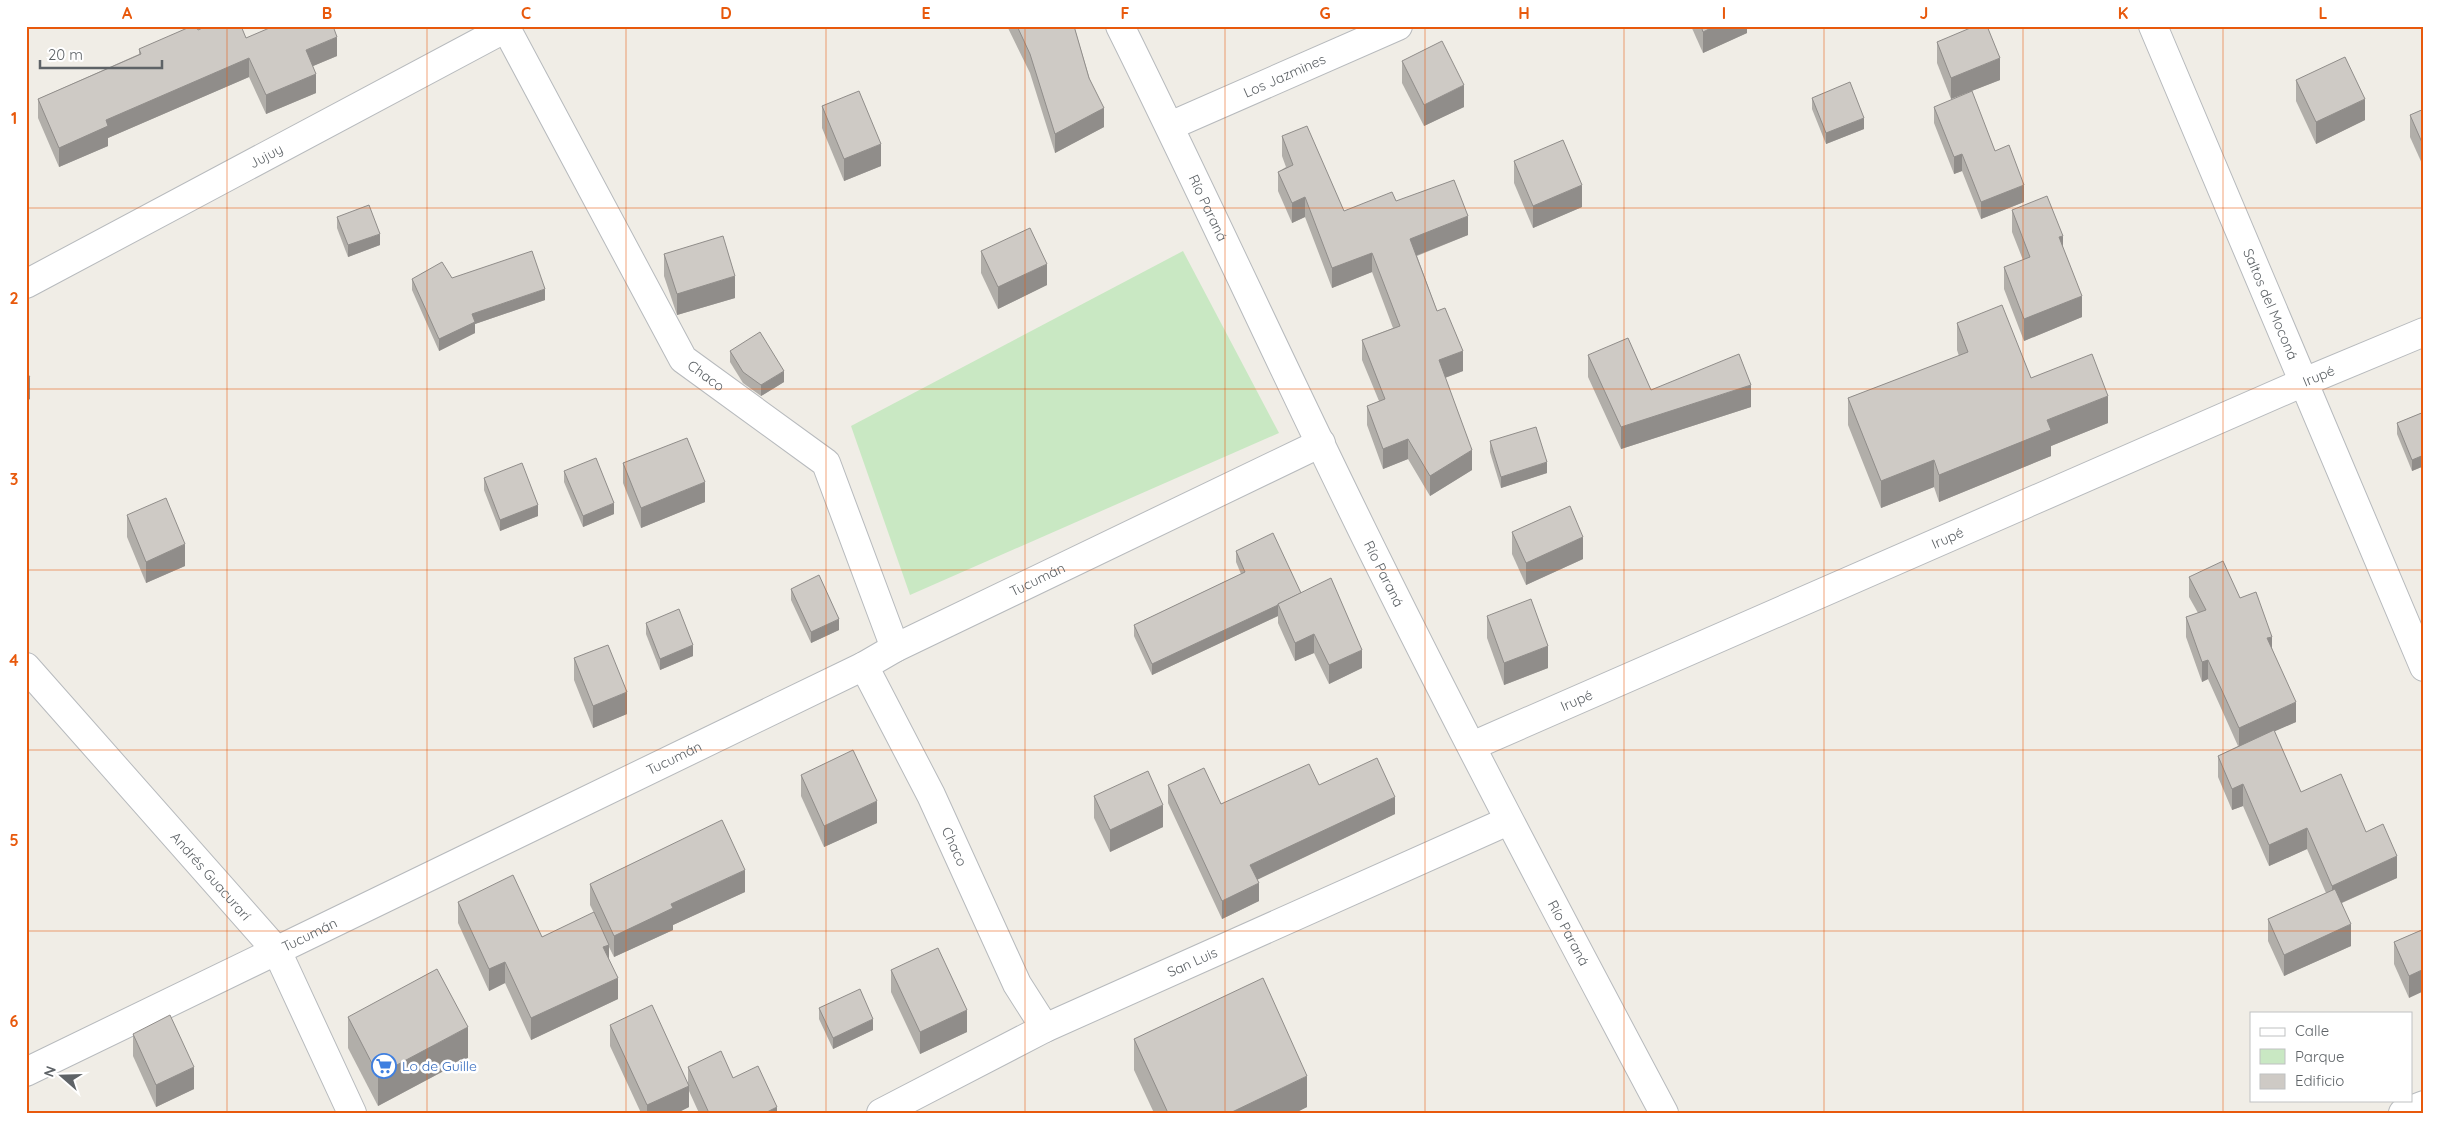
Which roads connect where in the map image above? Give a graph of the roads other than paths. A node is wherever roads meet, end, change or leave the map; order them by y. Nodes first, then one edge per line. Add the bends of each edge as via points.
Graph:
1 (1120, 26) edge
2 (1398, 26) edge
3 (2153, 26) edge
4 (505, 27) edge
5 (1170, 126) junction
6 (26, 284) edge
7 (2424, 332) edge
8 (2304, 382) junction
9 (1321, 443) junction
10 (894, 648) junction
11 (864, 666) junction
12 (26, 667) edge
13 (2424, 667) edge
14 (1472, 746) junction
15 (1508, 821) junction
16 (276, 951) junction
17 (1045, 1028) junction
18 (26, 1072) edge
19 (2424, 1105) edge
20 (352, 1113) edge
21 (881, 1113) edge
22 (1664, 1113) edge
23 (2403, 1113) edge

1 - 5 street, Río Paraná
2 - 5 street, Los Jazmines
3 - 8 street, Saltos del Moconá
4 - 6 street, Jujuy
4 - 10 street, Chaco via 683,359 826,463
5 - 9 street, Río Paraná
7 - 8 street, Irupé
8 - 13 street, Saltos del Moconá
8 - 14 street, Irupé
9 - 10 street, Tucumán
9 - 14 street, Río Paraná via 1376,559
10 - 11 street, Tucumán
11 - 16 street, Tucumán
11 - 17 street, Chaco via 931,795 1017,984
12 - 16 street, Andrés Guacurarí
14 - 15 street, Río Paraná
15 - 17 street, San Luis
15 - 22 street, Río Paraná
16 - 18 street, Tucumán
16 - 20 street, Andrés Guacurarí
17 - 21 street, San Luis
19 - 23 street

